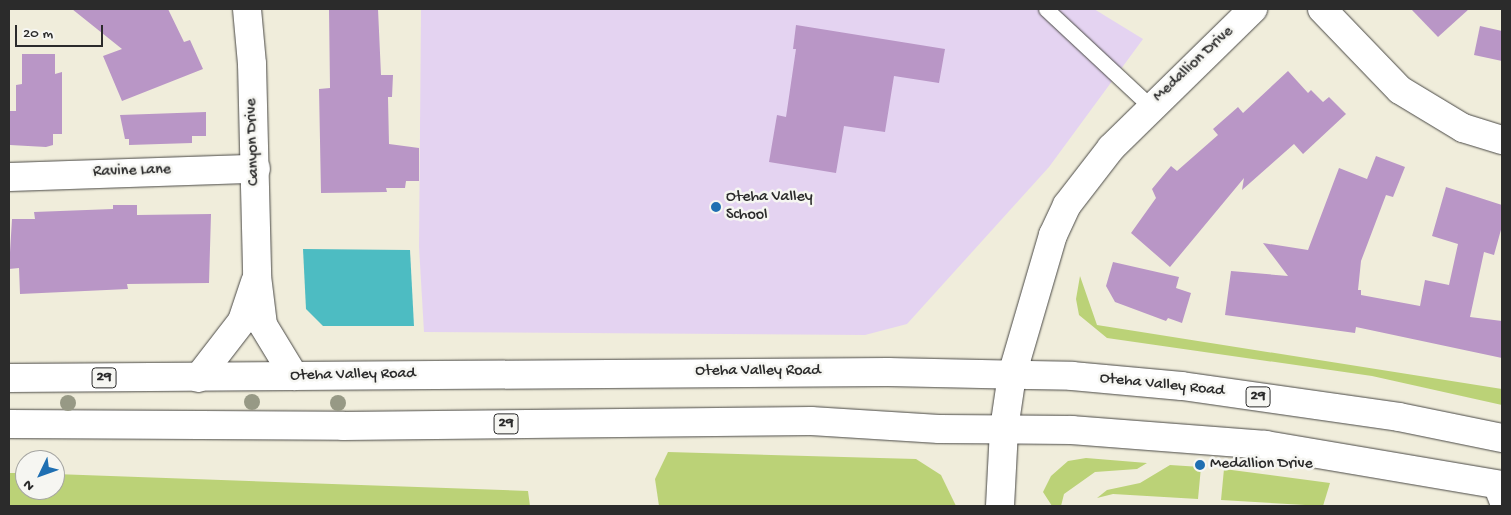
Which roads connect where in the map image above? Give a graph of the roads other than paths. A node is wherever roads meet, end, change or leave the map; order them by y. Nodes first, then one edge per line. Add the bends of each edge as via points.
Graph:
1 (246, 9) edge
2 (1046, 9) edge
3 (1254, 9) edge
4 (1322, 9) edge
5 (1150, 106) junction
6 (1502, 140) edge
7 (256, 169) junction
8 (9, 177) edge
9 (257, 276) junction
10 (1012, 375) junction
11 (294, 376) junction
12 (9, 378) edge
13 (198, 378) junction
14 (9, 424) edge
15 (1004, 429) junction
16 (1502, 438) edge
17 (1496, 491) edge
18 (1000, 506) edge

1 - 7 main road, Canyon Drive
2 - 5 lane
3 - 5 main road, Medallion Drive
4 - 6 main road via 1400,90 1463,128
5 - 10 main road, Medallion Drive via 1084,180 1067,205 1053,235
7 - 8 main road, Ravine Lane
7 - 9 main road, Canyon Drive
9 - 11 main road, Canyon Drive via 263,325
9 - 13 main road, Canyon Drive via 242,321
10 - 11 main road, Oteha Valley Road / 29 via 888,372
10 - 15 main road, Medallion Drive
10 - 16 main road, Oteha Valley Road / 29 via 1072,376 1182,386 1399,417
11 - 13 main road, Oteha Valley Road / 29
12 - 13 main road, Oteha Valley Road / 29
14 - 15 main road, 29 via 343,426 802,421
15 - 17 main road, 29 via 1160,434 1265,445
15 - 18 main road, Medallion Drive

